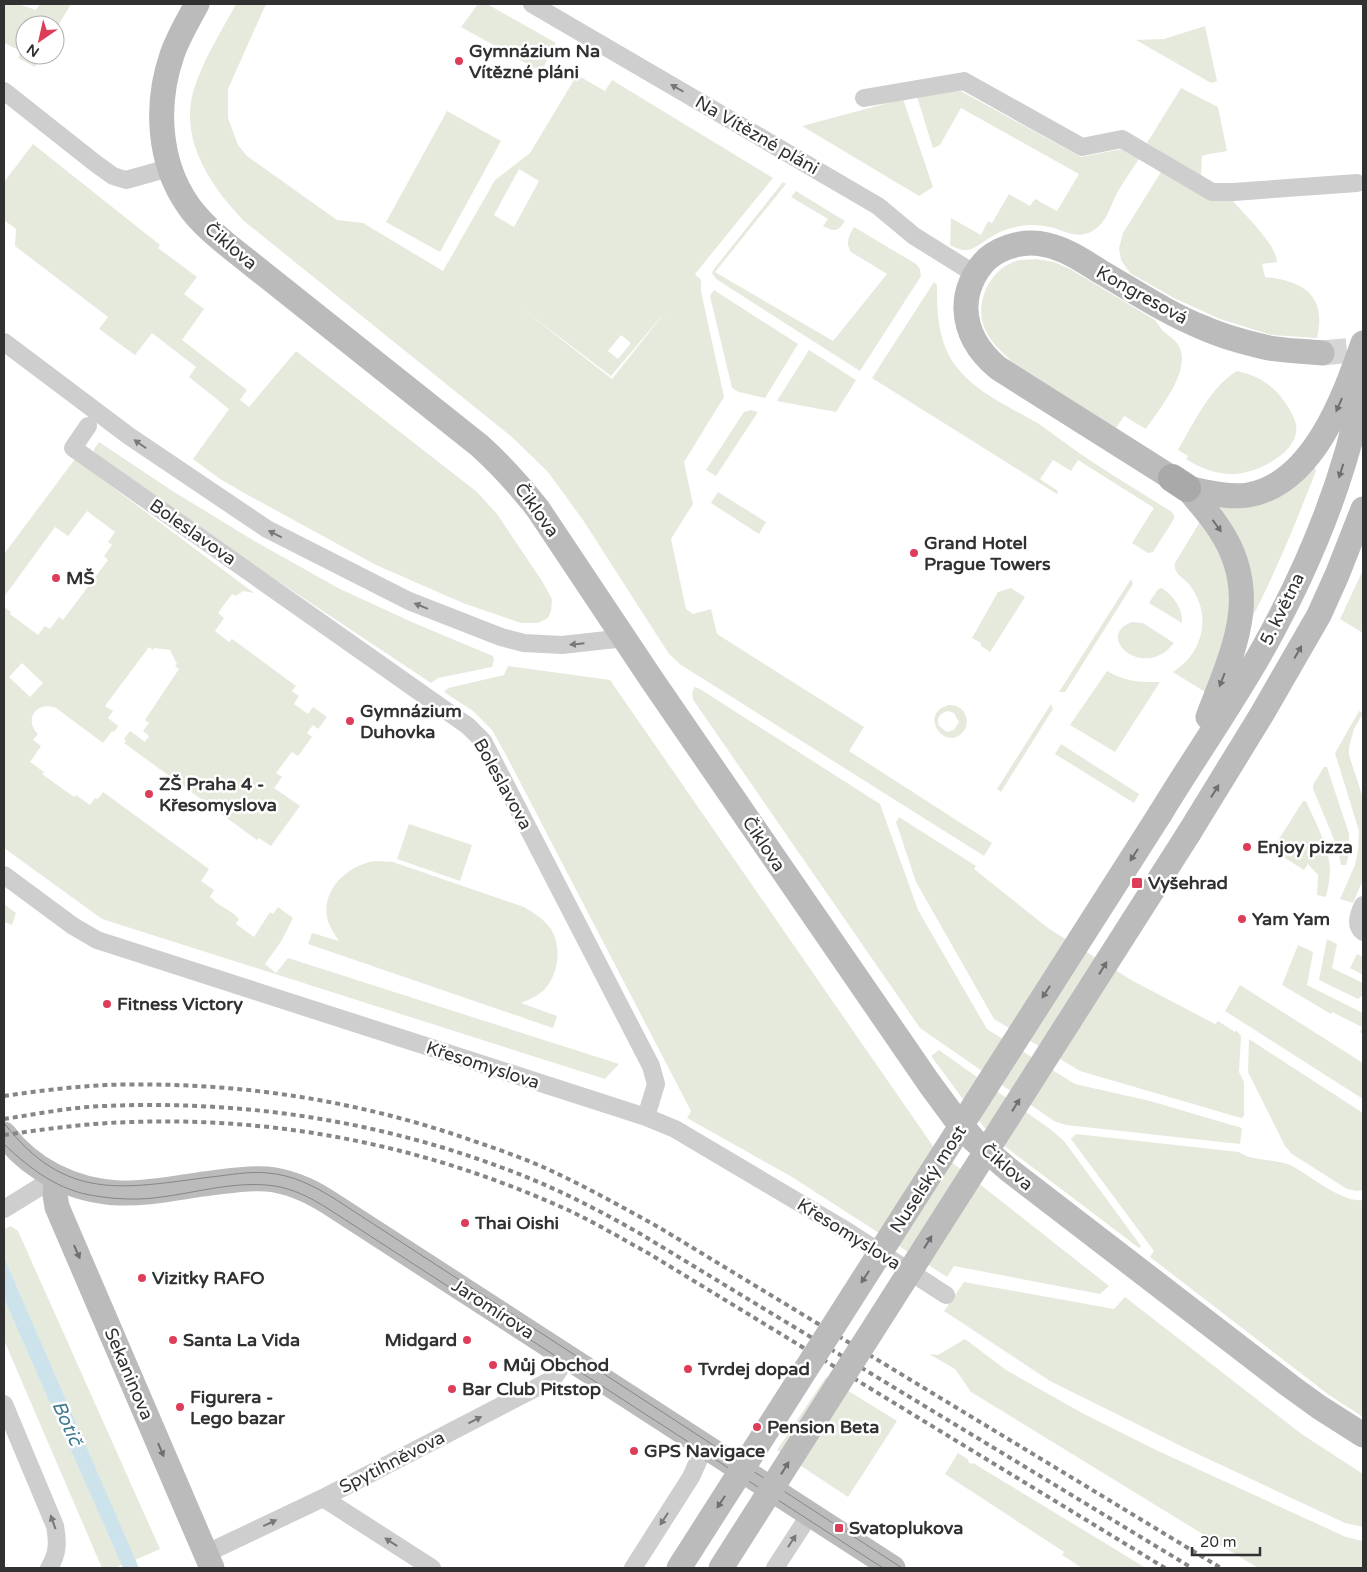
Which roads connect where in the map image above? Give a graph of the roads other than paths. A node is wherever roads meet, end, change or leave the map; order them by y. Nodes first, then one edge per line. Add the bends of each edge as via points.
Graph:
1 (197, 4) edge
2 (532, 4) edge
3 (4, 91) edge
4 (864, 98) dead end
5 (169, 168) junction
6 (1356, 183) dead end
7 (975, 274) junction
8 (4, 342) edge
9 (1363, 343) edge
10 (1322, 353) tunnel mouth
11 (1363, 385) edge
12 (88, 426) dead end
13 (1179, 483) junction
14 (1363, 509) edge
15 (1363, 545) edge
16 (1319, 614) junction
17 (625, 638) junction
18 (1190, 766) junction
19 (1160, 814) joint
20 (1189, 833) joint
21 (4, 875) edge
22 (1363, 904) edge
23 (1363, 932) edge
24 (646, 1117) junction
25 (4, 1134) edge
26 (56, 1177) junction
27 (4, 1209) edge
28 (946, 1295) dead end
29 (570, 1359) junction
30 (4, 1404) edge
31 (1363, 1435) edge
32 (705, 1446) junction
33 (323, 1498) junction
34 (810, 1514) junction
35 (208, 1561) edge
36 (49, 1568) edge
37 (432, 1568) edge
38 (633, 1568) edge
39 (679, 1568) edge
40 (721, 1568) edge
41 (775, 1568) edge
42 (893, 1568) edge

1 - 5 main road, Čiklova via 172,54 164,86 162,125
7 -> 2 street, Na Vítězné pláni via 914,236 878,206
3 - 5 street via 114,176 126,180
4 - 6 street via 964,81 1082,146 1122,139 1212,192
5 - 17 main road, Čiklova via 178,189 199,220 480,446 510,474 538,509
7 - 10 main road, Kongresová via 993,254 1003,249 1023,244 1047,245 1059,248 1203,328 1270,348
7 - 13 main road via 967,297 967,320 974,340 988,360
17 -> 8 street via 562,645 524,643 408,601 266,529 129,436
9 -> 13 main road via 1329,425 1288,476 1270,487 1234,496
11 -> 18 main road, 5. května via 1344,462 1305,564 1265,644
12 - 24 street, Boleslavova via 73,448 461,721 483,742 651,1066 656,1084
13 -> 18 main road via 1221,531 1235,560 1242,604 1236,645
14 - 16 main road, 5. května
15 - 16 main road
20 -> 16 main road, 5. května
17 - 31 main road, Čiklova via 908,1054 974,1140 1290,1386
18 - 19 main road, 5. května
19 -> 39 main road, Nuselský most, bridge
40 -> 20 main road, Nuselský most, bridge
21 - 24 street, Křesomyslova via 73,926 98,940
22 - 23 street via 1358,914
24 - 28 street, Křesomyslova via 675,1129 847,1231
25 - 26 main road via 21,1153
26 - 27 street
26 - 29 main road, Jaromírova via 94,1190 120,1193 244,1179 269,1179 294,1185 328,1202
26 -> 35 main road, Sekaninova via 57,1208
29 - 32 main road, Jaromírova
33 -> 29 street, Spytihněvova via 553,1379 564,1362
36 -> 30 street via 58,1545 56,1526
32 - 34 main road, Jaromírova
32 -> 38 street via 691,1477
35 -> 33 street, Spytihněvova
37 -> 33 street
41 -> 34 street
34 - 42 main road, Jaromírova

